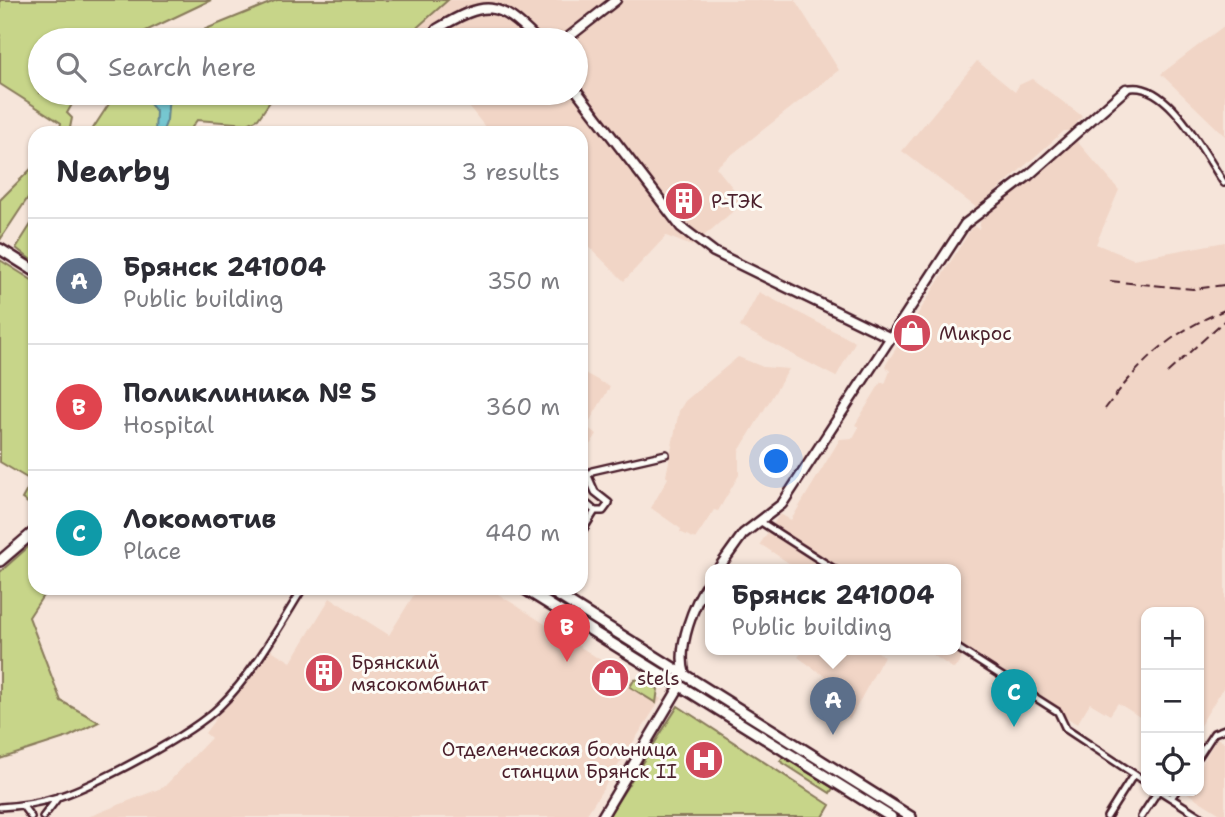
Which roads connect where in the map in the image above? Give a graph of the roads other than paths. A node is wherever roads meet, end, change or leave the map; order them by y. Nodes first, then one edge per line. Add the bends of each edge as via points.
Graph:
1 (616, 0) edge
2 (438, 28) edge
3 (527, 28) edge
4 (580, 28) edge
5 (1126, 89) joint
6 (587, 105) edge
7 (1224, 183) edge
8 (0, 249) edge
9 (28, 267) edge
10 (891, 338) junction
11 (666, 454) dead end
12 (588, 505) edge
13 (595, 511) junction
14 (588, 522) edge
15 (761, 522) junction
16 (28, 537) edge
17 (0, 561) edge
18 (722, 564) edge
19 (826, 564) edge
20 (705, 589) edge
21 (298, 595) edge
22 (534, 595) edge
23 (557, 595) edge
24 (961, 650) edge
25 (685, 675) junction
26 (680, 686) junction
27 (1225, 729) edge
28 (1204, 748) edge
29 (1134, 774) junction
30 (1141, 779) edge
31 (59, 796) junction
32 (1156, 796) edge
33 (1168, 796) edge
34 (1171, 798) joint
35 (22, 806) junction
36 (0, 807) edge
37 (31, 817) edge
38 (43, 817) edge
39 (602, 817) edge
40 (891, 817) edge
41 (911, 817) edge
42 (1107, 817) edge
43 (1141, 817) edge
44 (1201, 817) edge

1 - 4 street
2 - 3 street via 464,6 490,1 511,8
5 - 7 street via 1142,86 1163,97
5 - 10 street via 1010,191 965,224
6 - 10 street via 681,227 715,252
8 - 9 main road
10 - 15 street via 782,504
11 - 13 street via 592,471 588,476 595,492 609,503 603,511
12 - 13 street
13 - 14 street
15 - 18 street via 743,534
15 - 19 street
16 - 17 main road
20 - 25 street via 684,647
21 - 31 street via 244,677 201,723
22 - 26 main road
23 - 25 main road
24 - 29 street via 1058,712 1066,729
25 - 26 main road
25 - 41 main road
26 - 39 street
26 - 40 main road
27 - 28 street via 1214,733
29 - 30 street
29 - 42 street
31 - 35 street
31 - 38 street
32 - 43 street
33 - 34 street
34 - 44 street
35 - 36 street
35 - 37 street

